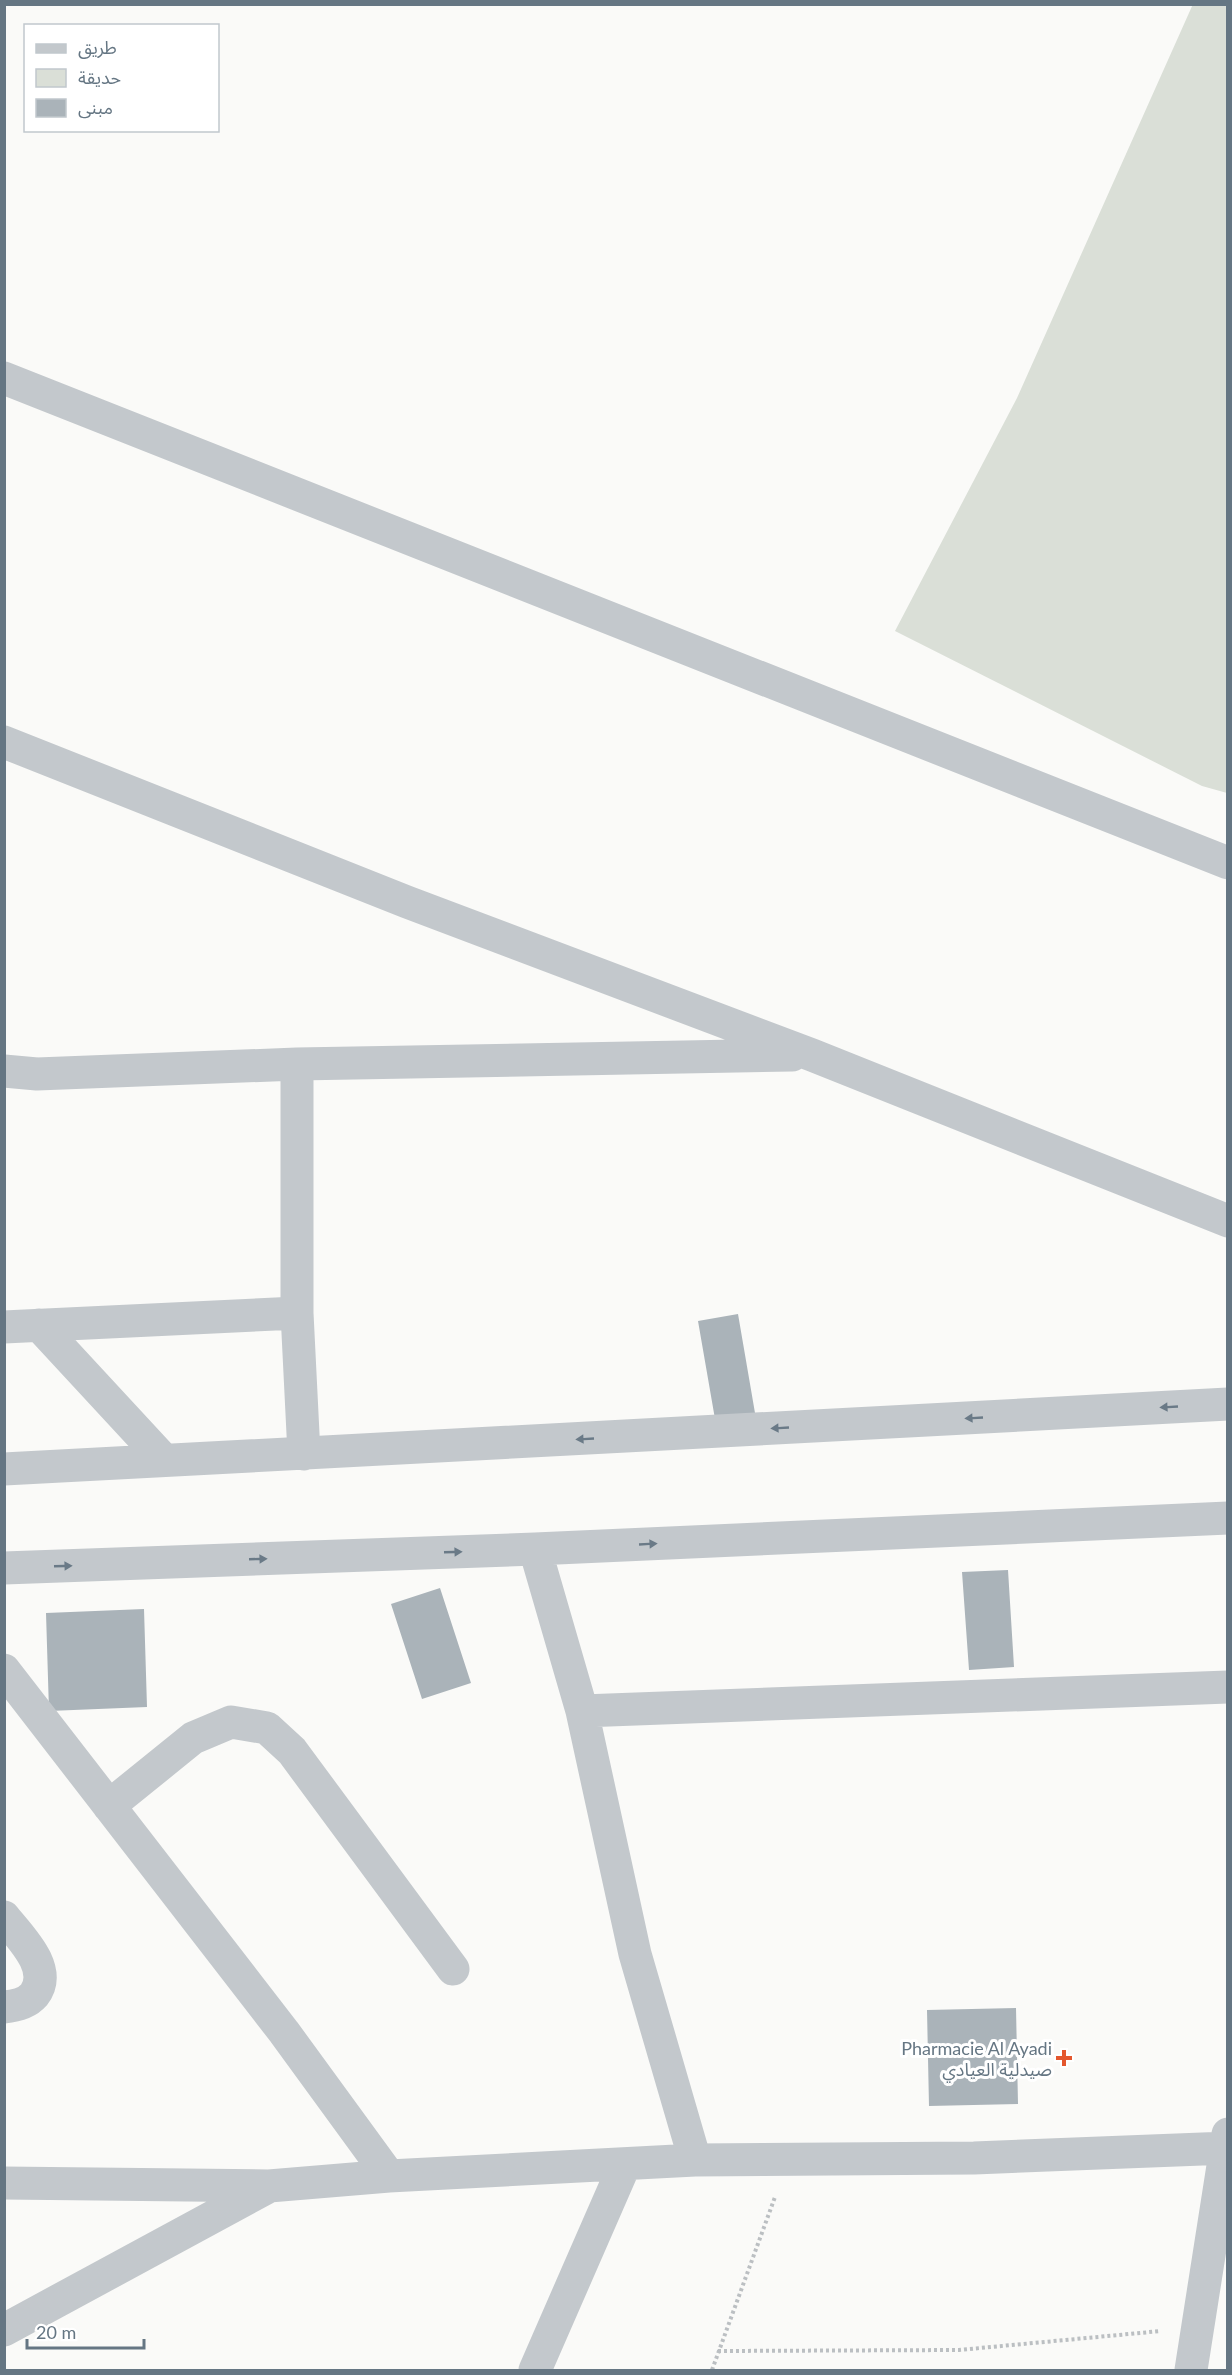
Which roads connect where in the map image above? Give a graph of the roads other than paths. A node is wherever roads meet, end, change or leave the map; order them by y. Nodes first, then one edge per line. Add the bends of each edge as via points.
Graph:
1 (4, 378) edge
2 (4, 742) edge
3 (1227, 863) edge
4 (812, 1055) junction
5 (297, 1064) junction
6 (4, 1071) edge
7 (1227, 1221) edge
8 (297, 1313) junction
9 (39, 1325) junction
10 (4, 1327) edge
11 (1227, 1404) edge
12 (304, 1454) junction
13 (163, 1459) junction
14 (4, 1469) edge
15 (1227, 1518) edge
16 (536, 1549) junction
17 (4, 1568) edge
18 (4, 1670) edge
19 (1227, 1687) edge
20 (582, 1711) junction
21 (109, 1806) junction
22 (4, 1917) edge
23 (453, 1969) dead end
24 (4, 2007) edge
25 (1227, 2143) edge
26 (695, 2160) junction
27 (624, 2164) junction
28 (389, 2176) junction
29 (4, 2183) edge
30 (269, 2186) junction
31 (4, 2330) edge
32 (535, 2370) edge
33 (1191, 2370) edge

1 - 3 street
2 - 4 street via 407,902
4 - 5 street
4 - 7 street
5 - 6 street via 37,1074
5 - 8 street
8 - 9 street
8 - 12 street
9 - 10 street
9 - 13 street
11 -> 12 street
12 - 13 street
13 - 14 street
16 -> 15 street
17 -> 16 street
16 - 20 street
18 - 21 street
19 - 20 street
20 - 26 street via 635,1954
21 - 23 street via 193,1737 231,1722 267,1728 292,1751
21 - 28 street via 284,2032
22 - 24 street via 40,1970 40,1987 30,2000
25 - 26 street via 974,2158
25 - 33 street
26 - 27 street
27 - 28 street
27 - 32 street
28 - 30 street
29 - 30 street
30 - 31 street

